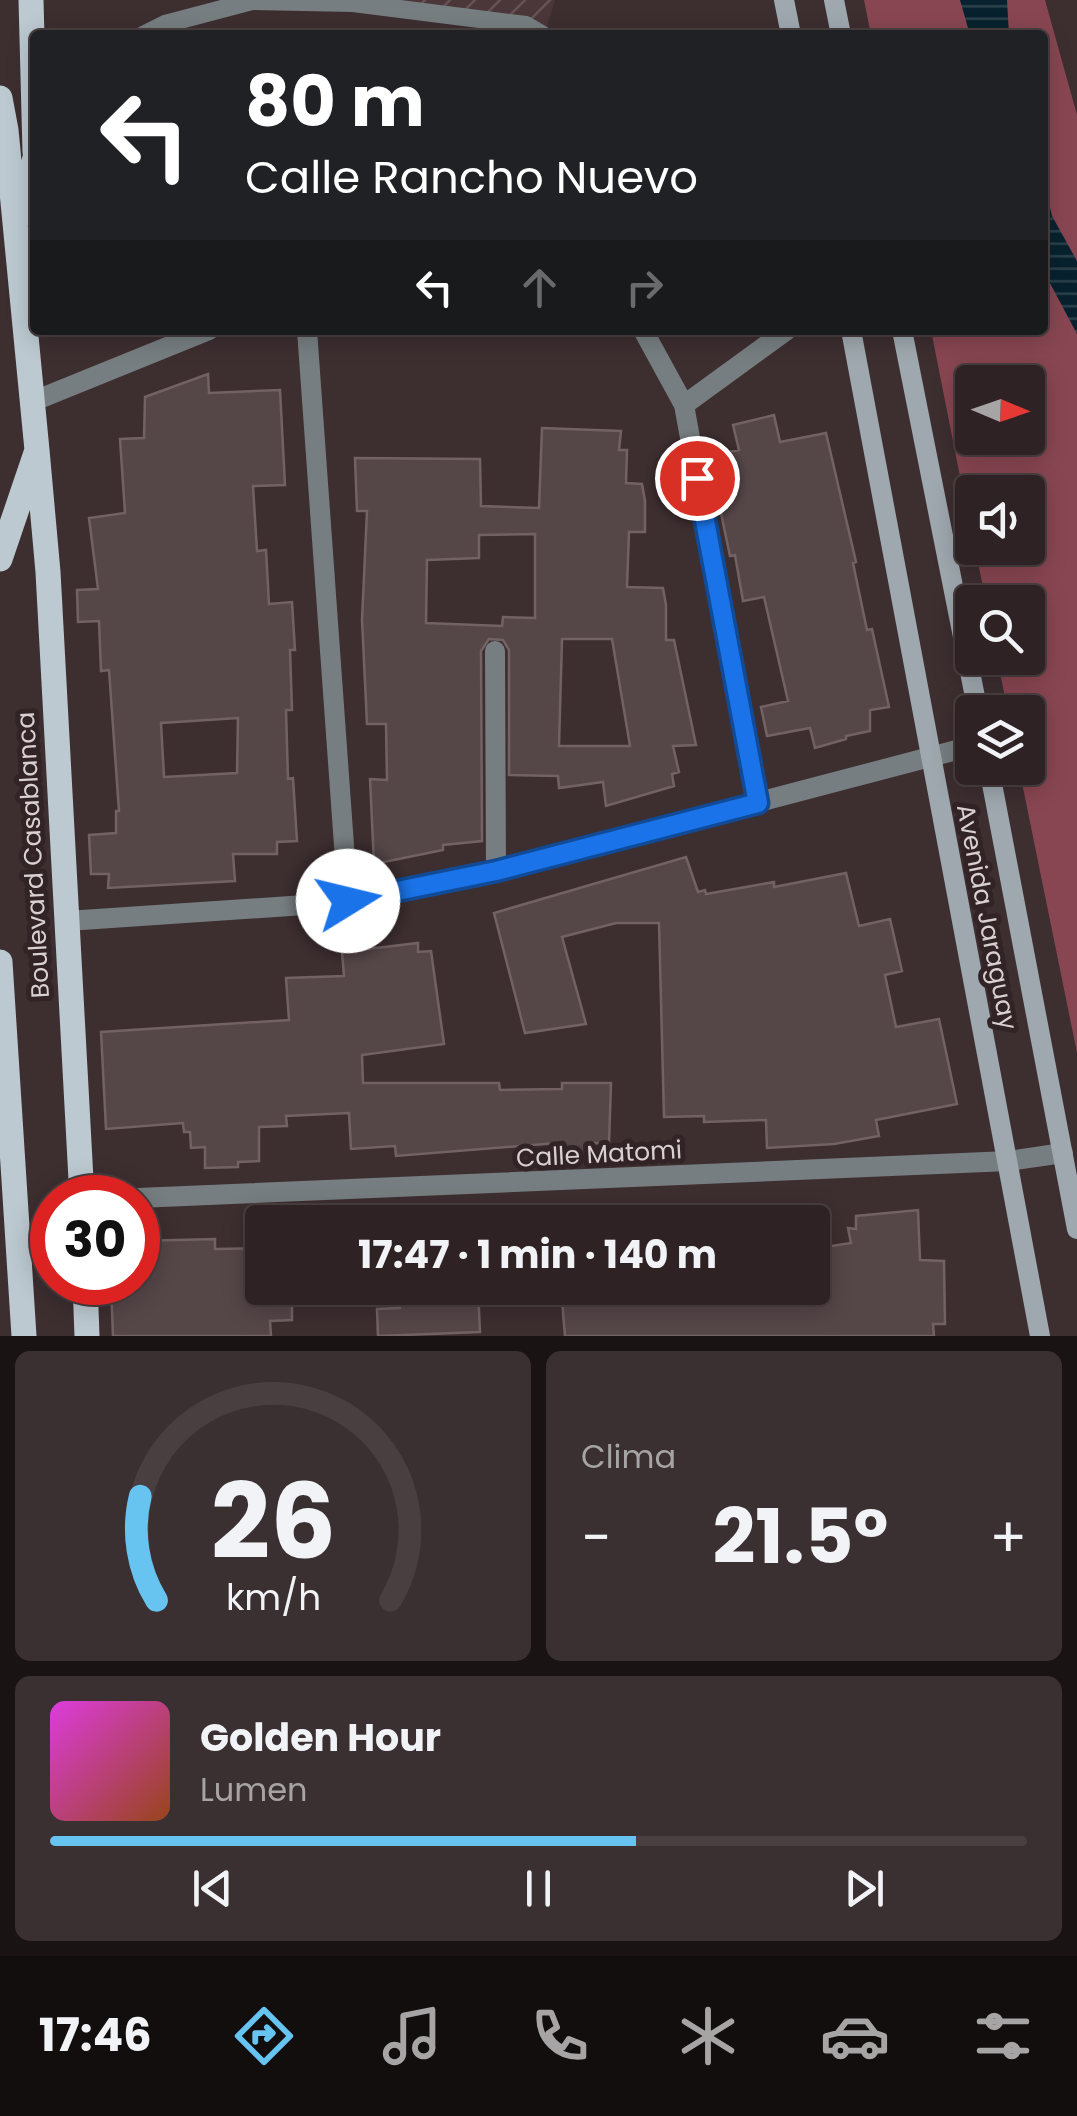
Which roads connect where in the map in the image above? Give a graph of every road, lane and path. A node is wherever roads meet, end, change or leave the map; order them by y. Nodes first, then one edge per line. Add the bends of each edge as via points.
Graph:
1 (31, 0) edge
2 (784, 0) edge
3 (834, 0) edge
4 (353, 1) edge
5 (32, 30) edge
6 (153, 30) edge
7 (534, 30) edge
8 (790, 30) edge
9 (840, 30) edge
10 (30, 91) edge
11 (0, 99) edge
12 (30, 175) edge
13 (15, 235) junction
14 (197, 335) edge
15 (307, 335) edge
16 (647, 335) edge
17 (781, 335) edge
18 (852, 335) edge
19 (903, 335) edge
20 (34, 401) junction
21 (684, 405) junction
22 (37, 450) junction
23 (0, 558) edge
24 (495, 651) dead end
25 (975, 695) edge
26 (955, 749) edge
27 (932, 754) junction
28 (992, 785) edge
29 (758, 803) junction
30 (496, 871) junction
31 (348, 901) junction
32 (67, 921) junction
33 (1, 971) edge
34 (1062, 1152) junction
35 (1009, 1161) junction
36 (81, 1175) edge
37 (160, 1197) edge
38 (1077, 1229) edge
39 (86, 1305) edge
40 (24, 1336) edge
41 (87, 1336) edge
42 (1040, 1336) edge

1 - 5 main road
2 - 8 street
3 - 9 street
4 - 6 lane via 252,1
4 - 7 lane
10 - 11 lane
11 - 13 main road, Boulevard Casablanca
12 - 13 main road
13 - 20 main road, Boulevard Casablanca
14 - 20 street
15 - 31 street
16 - 21 street
17 - 21 street
18 - 27 street, Avenida Jaraguay
19 - 25 street
20 - 22 main road, Boulevard Casablanca
21 - 29 street
22 - 23 main road
22 - 32 main road, Boulevard Casablanca
24 - 30 street
26 - 27 street
27 - 29 street
27 - 35 street, Avenida Jaraguay
28 - 34 street, Avenida Jaraguay
29 - 30 street
30 - 31 street
31 - 32 street
32 - 36 main road, Boulevard Casablanca
33 - 40 main road, Boulevard Casablanca
34 - 35 street, Calle Matomi
34 - 38 street, Avenida Jaraguay
35 - 37 street, Calle Matomi
35 - 42 street, Avenida Jaraguay
39 - 41 main road

